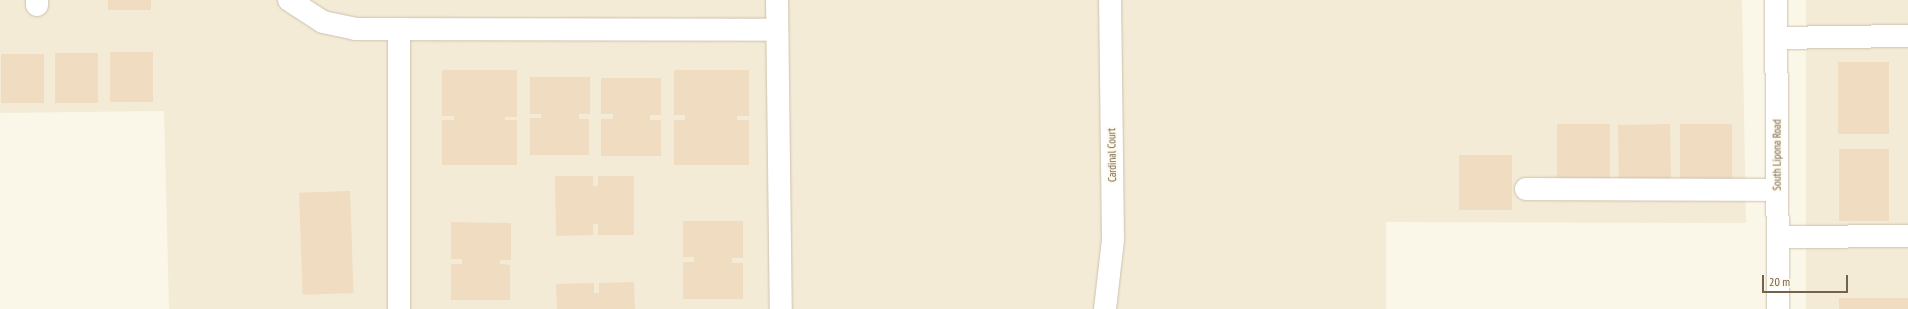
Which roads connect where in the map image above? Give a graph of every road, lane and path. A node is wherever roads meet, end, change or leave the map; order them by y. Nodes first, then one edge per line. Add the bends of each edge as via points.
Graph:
1 (289, 0) edge
2 (777, 0) edge
3 (1110, 0) edge
4 (1776, 0) edge
5 (399, 29) junction
6 (777, 30) junction
7 (1908, 36) edge
8 (1776, 38) junction
9 (1526, 189) dead end
10 (1777, 190) junction
11 (1908, 236) edge
12 (1778, 237) junction
13 (399, 309) edge
14 (780, 309) edge
15 (1105, 309) edge
16 (1778, 309) edge

1 - 5 street via 323,22 355,29
2 - 6 street
3 - 15 street, Cardinal Court via 1113,240
4 - 8 street, South Lipona Road
5 - 6 street
5 - 13 street
6 - 14 street
7 - 8 street
8 - 10 street, South Lipona Road
9 - 10 street
10 - 12 street, South Lipona Road
11 - 12 street
12 - 16 street, South Lipona Road

